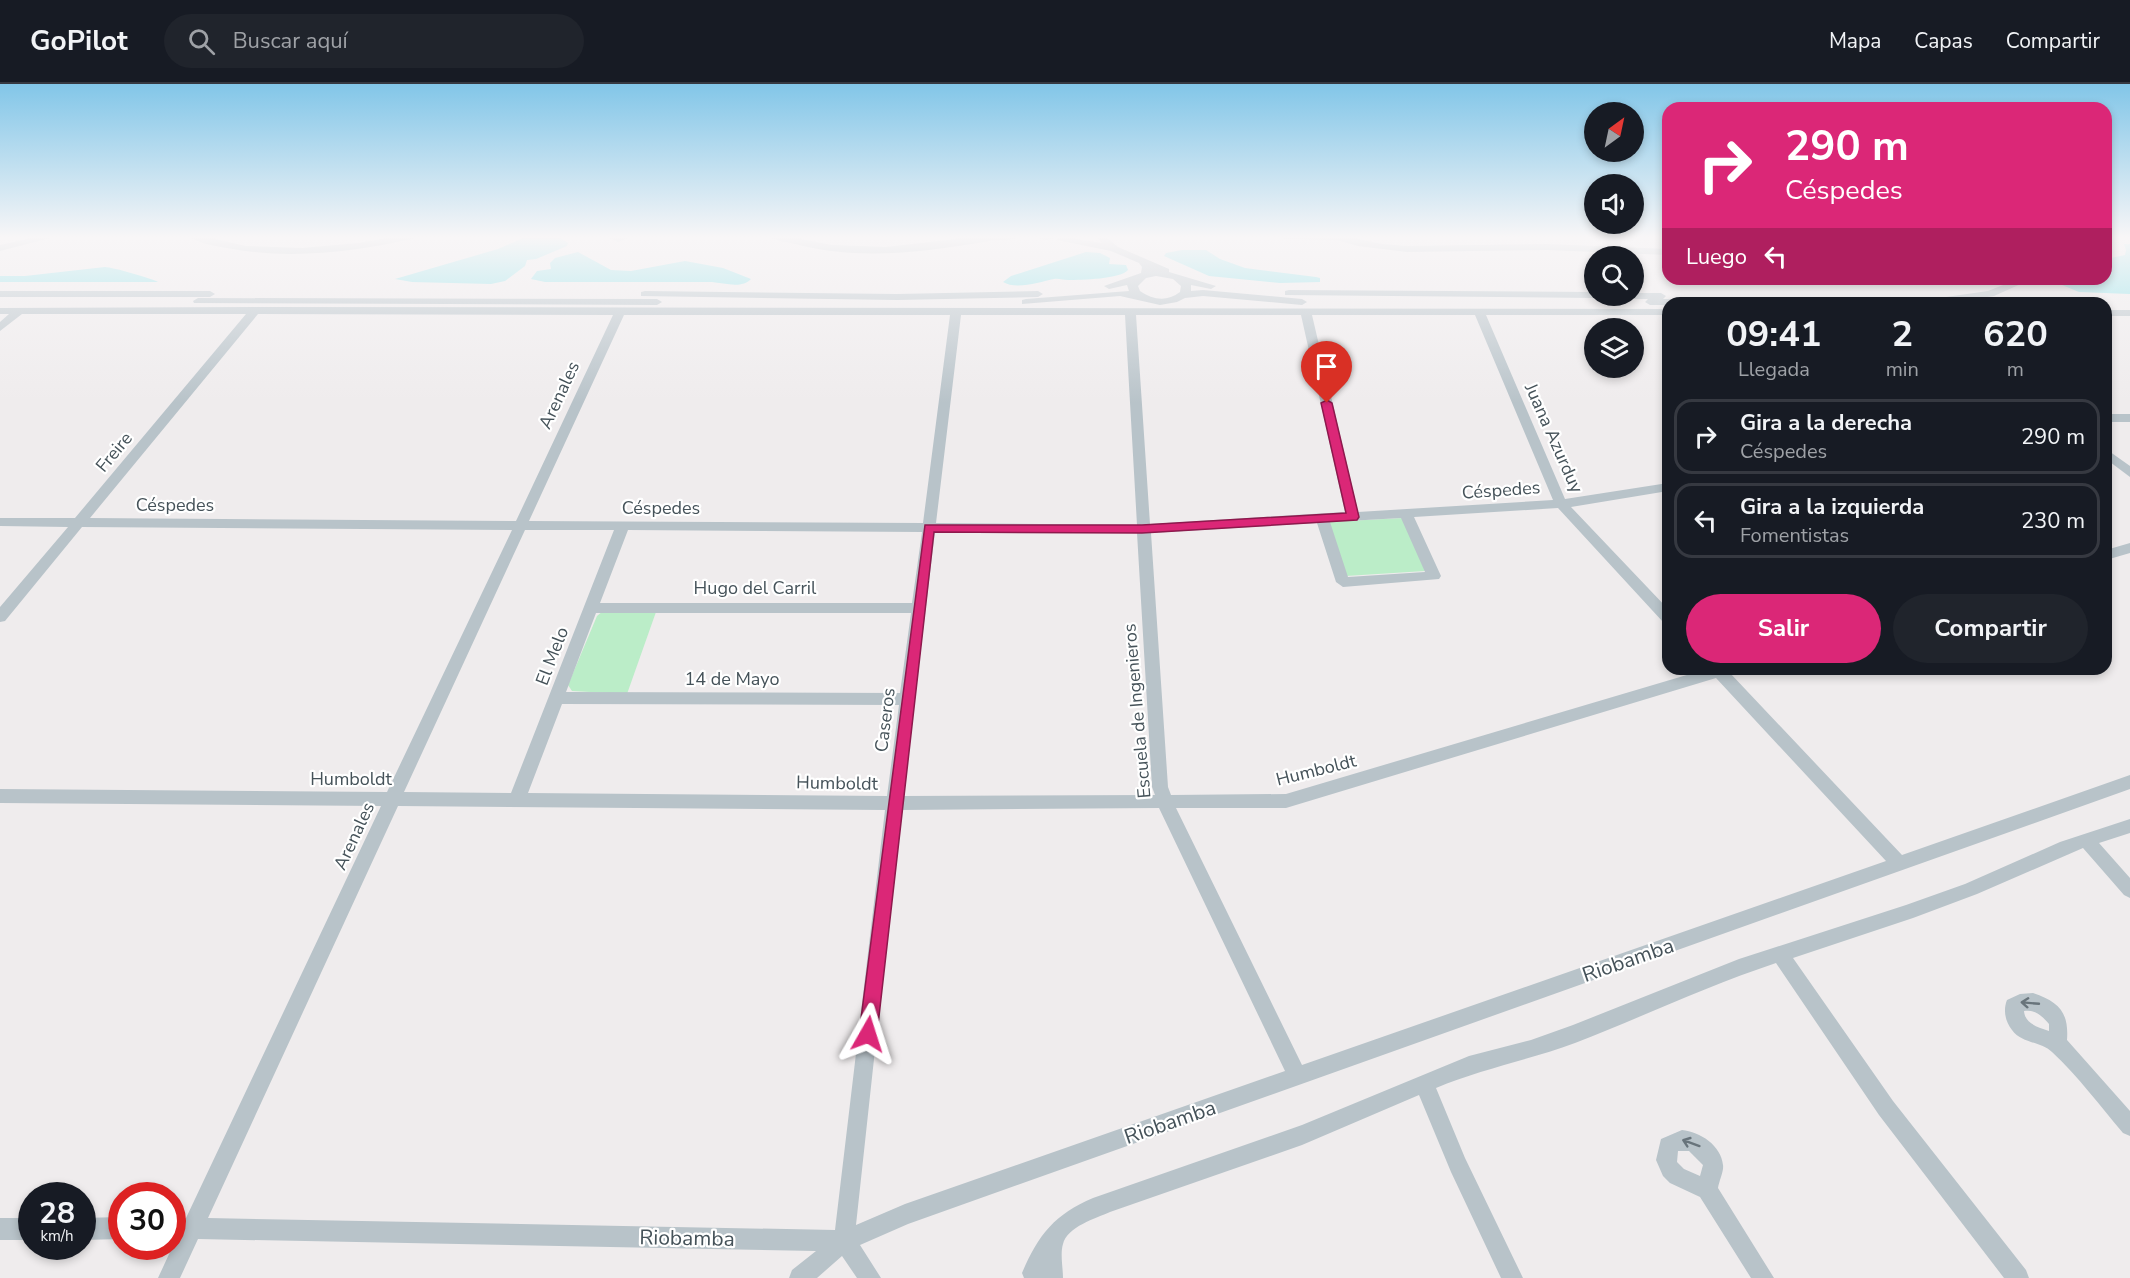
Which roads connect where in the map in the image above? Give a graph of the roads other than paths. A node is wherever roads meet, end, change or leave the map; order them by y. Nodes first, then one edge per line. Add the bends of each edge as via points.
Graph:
1 (1060, 292) edge
2 (1135, 292) edge
3 (1184, 292) edge
4 (1265, 292) edge
5 (1955, 292) edge
6 (1994, 292) edge
7 (0, 294) edge
8 (1137, 295) junction
9 (1183, 295) junction
10 (1584, 295) edge
11 (1644, 297) edge
12 (1928, 297) edge
13 (1976, 297) edge
14 (1662, 298) edge
15 (1463, 299) junction
16 (1662, 299) edge
17 (875, 300) junction
18 (259, 301) junction
19 (0, 302) edge
20 (0, 310) edge
21 (19, 310) junction
22 (620, 312) junction
23 (956, 312) junction
24 (1130, 312) junction
25 (1306, 312) junction
26 (1479, 312) junction
27 (1662, 312) edge
28 (2112, 313) edge
29 (2130, 313) edge
30 (0, 328) edge
31 (2112, 418) edge
32 (2130, 418) edge
33 (2112, 458) edge
34 (2130, 473) edge
35 (1662, 488) edge
36 (1561, 504) junction
37 (1406, 514) junction
38 (1353, 517) junction
39 (1322, 519) junction
40 (0, 522) edge
41 (79, 522) junction
42 (520, 525) junction
43 (623, 525) junction
44 (929, 528) junction
45 (1142, 529) junction
46 (2130, 548) edge
47 (2112, 553) edge
48 (591, 608) junction
49 (919, 608) junction
50 (1662, 612) edge
51 (0, 617) edge
52 (1704, 675) edge
53 (1725, 675) edge
54 (557, 698) junction
55 (908, 699) junction
56 (2130, 782) edge
57 (0, 796) edge
58 (393, 798) junction
59 (517, 800) junction
60 (894, 803) junction
61 (1164, 803) junction
62 (2130, 826) edge
63 (2086, 840) junction
64 (1900, 864) junction
65 (2130, 890) edge
66 (1779, 953) junction
67 (2057, 1043) dead end
68 (1298, 1077) junction
69 (1424, 1083) junction
70 (2130, 1126) edge
71 (1707, 1190) dead end
72 (186, 1220) edge
73 (186, 1228) edge
74 (0, 1229) edge
75 (18, 1229) edge
76 (844, 1241) junction
77 (174, 1260) edge
78 (1039, 1277) edge
79 (169, 1278) edge
80 (800, 1278) edge
81 (870, 1278) edge
82 (1512, 1278) edge
83 (1763, 1278) edge
84 (2018, 1278) edge

1 - 17 street
2 - 8 street
3 - 9 street
4 - 15 street
5 - 12 street
6 - 13 street
7 - 18 street
8 - 9 street via 1158,302 1173,301
8 - 17 street via 1120,293 1041,302
9 - 15 street via 1203,293 1325,303
10 - 15 street
11 - 14 street
15 - 16 street
17 - 18 street
18 - 19 street
18 - 21 street
18 - 22 street
18 - 41 street, Freire
20 - 21 street
21 - 30 street
22 - 23 street
22 - 42 street, Arenales
23 - 24 street
23 - 44 street, Caseros
24 - 25 street
24 - 45 street, Escuela de Ingenieros
25 - 26 street
25 - 38 street
26 - 27 street
26 - 36 street, Juana Azurduy
28 - 29 street
31 - 32 street
33 - 34 street
35 - 36 street, Céspedes
36 - 37 street, Céspedes
36 - 50 street, Juana Azurduy
37 - 38 street, Céspedes
37 - 39 street via 1434,576 1343,582
38 - 39 street, Céspedes
39 - 45 street, Céspedes
40 - 41 street, Céspedes
41 - 42 street, Céspedes
41 - 51 street, Freire
42 - 43 street, Céspedes
42 - 58 street, Arenales
43 - 44 street, Céspedes
43 - 48 street, El Melo
44 - 45 street, Céspedes
44 - 49 street, Caseros
45 - 61 street, Escuela de Ingenieros
46 - 47 street
48 - 49 street, Hugo del Carril
48 - 54 street, El Melo
49 - 55 street, Caseros
52 - 61 street, Humboldt via 1304,797 1269,802
53 - 64 street
54 - 55 street, 14 de Mayo
54 - 59 street, El Melo
55 - 60 street, Caseros
56 - 64 street, Riobamba
57 - 58 street, Humboldt
58 - 59 street, Humboldt
58 - 72 street, Arenales
59 - 60 street, Humboldt
60 - 61 street, Humboldt
60 - 76 street, Caseros
61 - 68 street, Escuela de Ingenieros
62 - 63 street
63 - 65 street
63 - 66 street via 1907,913
64 - 68 street, Riobamba
66 - 69 street via 1574,1034 1468,1065
66 - 84 street via 1886,1108
67 - 70 street
68 - 76 street, Riobamba via 905,1214
69 - 78 street via 1302,1136 1080,1214 1061,1226
69 - 82 street
71 - 83 street
73 - 76 street, Riobamba
74 - 75 street
76 - 80 street
76 - 81 street
77 - 79 street, Arenales

